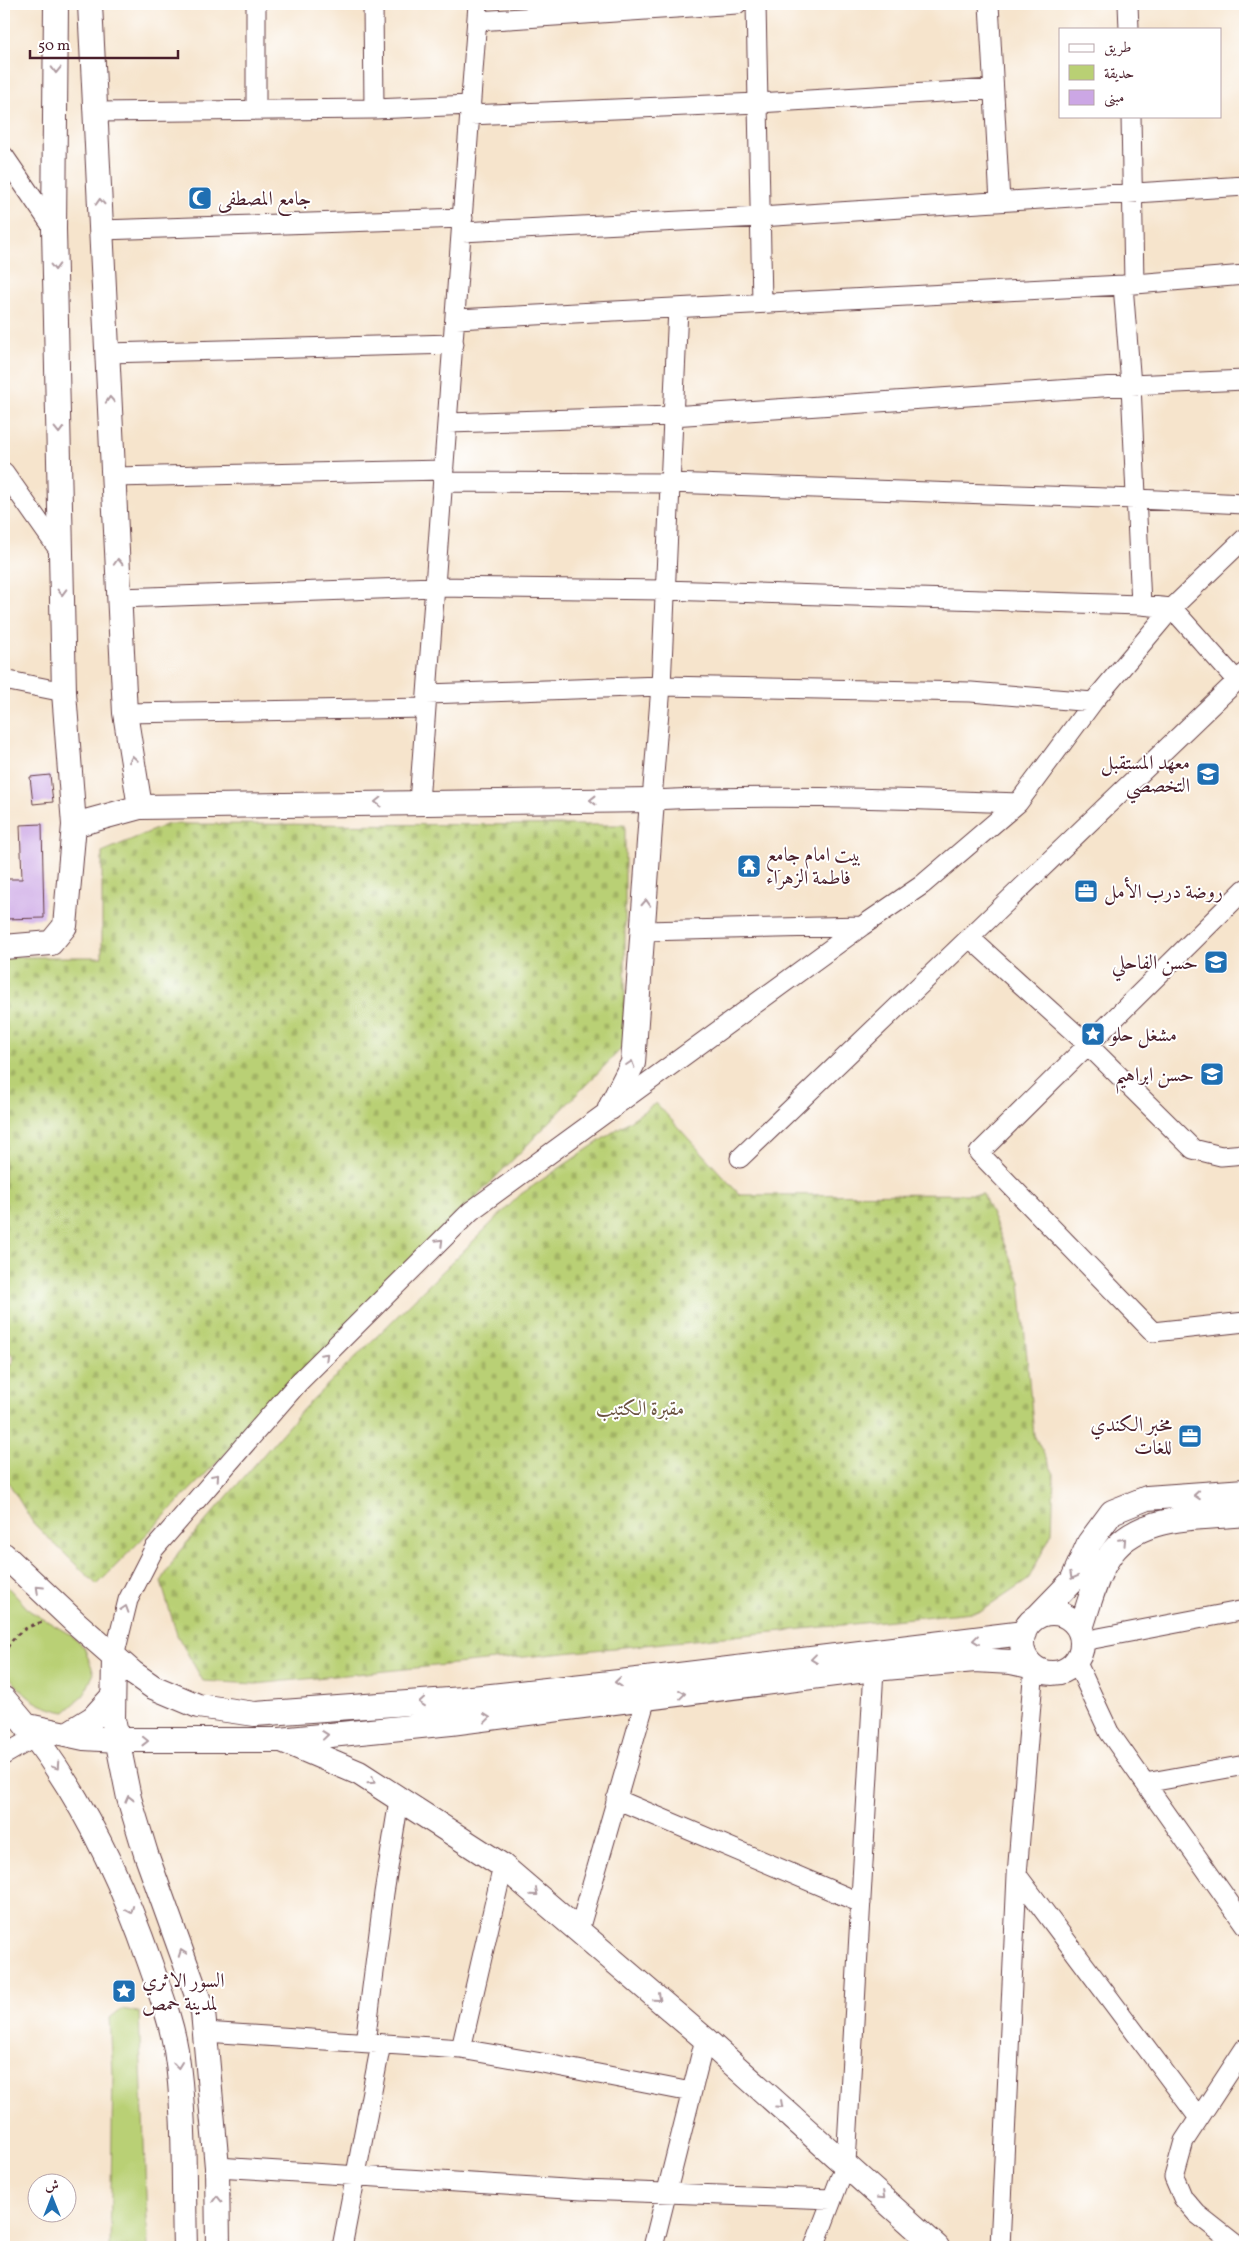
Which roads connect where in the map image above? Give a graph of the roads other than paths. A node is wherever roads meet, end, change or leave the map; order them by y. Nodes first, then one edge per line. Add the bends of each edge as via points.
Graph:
1 (56, 4) edge
2 (90, 4) edge
3 (256, 4) edge
4 (373, 4) edge
5 (736, 4) edge
6 (756, 4) edge
7 (988, 4) edge
8 (1128, 4) edge
9 (477, 12) edge
10 (1129, 28) edge
11 (994, 88) junction
12 (758, 103) junction
13 (374, 109) junction
14 (256, 110) junction
15 (470, 110) junction
16 (96, 112) junction
17 (1131, 118) edge
18 (5, 160) edge
19 (1245, 186) edge
20 (1132, 194) junction
21 (1000, 202) junction
22 (760, 218) junction
23 (462, 225) junction
24 (54, 229) junction
25 (102, 230) junction
26 (1245, 275) edge
27 (1129, 284) junction
28 (762, 303) junction
29 (678, 308) junction
30 (456, 319) junction
31 (454, 344) junction
32 (107, 353) junction
33 (1245, 380) edge
34 (1131, 385) junction
35 (672, 416) junction
36 (448, 423) junction
37 (4, 472) edge
38 (444, 476) junction
39 (114, 477) junction
40 (669, 483) junction
41 (1136, 498) junction
42 (1245, 504) edge
43 (1245, 538) edge
44 (61, 553) junction
45 (435, 587) junction
46 (664, 590) junction
47 (120, 598) junction
48 (1141, 604) junction
49 (1172, 608) junction
50 (1243, 678) edge
51 (4, 680) edge
52 (661, 686) junction
53 (64, 692) junction
54 (427, 701) junction
55 (1093, 702) junction
56 (125, 712) junction
57 (652, 800) junction
58 (419, 802) junction
59 (1018, 804) junction
60 (140, 807) junction
61 (74, 825) junction
62 (1245, 890) edge
63 (862, 926) junction
64 (644, 931) junction
65 (970, 938) junction
66 (4, 947) edge
67 (1088, 1045) junction
68 (610, 1108) junction
69 (1245, 1154) edge
70 (740, 1158) dead end
71 (1245, 1322) edge
72 (1245, 1491) edge
73 (1245, 1514) edge
74 (4, 1554) edge
75 (1245, 1610) edge
76 (1031, 1624) junction
77 (1080, 1645) junction
78 (114, 1657) junction
79 (1034, 1667) junction
80 (874, 1669) junction
81 (113, 1696) junction
82 (646, 1698) junction
83 (4, 1699) edge
84 (32, 1731) junction
85 (67, 1734) junction
86 (117, 1740) junction
87 (280, 1740) junction
88 (4, 1755) edge
89 (1245, 1764) edge
90 (1145, 1783) junction
91 (399, 1800) junction
92 (616, 1800) junction
93 (503, 1866) junction
94 (1017, 1875) junction
95 (860, 1903) junction
96 (1245, 1925) edge
97 (578, 1930) junction
98 (206, 2032) junction
99 (705, 2039) junction
100 (373, 2044) junction
101 (1245, 2048) edge
102 (461, 2050) junction
103 (691, 2092) junction
104 (1199, 2118) junction
105 (846, 2163) junction
106 (217, 2167) junction
107 (356, 2174) junction
108 (666, 2194) junction
109 (832, 2199) junction
110 (186, 2247) edge
111 (218, 2247) edge
112 (342, 2247) edge
113 (653, 2247) edge
114 (814, 2247) edge
115 (937, 2247) edge
116 (1000, 2247) edge
117 (1239, 2247) edge

1 -> 24 main road
2 - 16 main road
3 - 14 street
4 - 13 street
5 - 9 street
6 - 12 street
7 - 11 street
8 - 10 street
9 - 15 street
11 - 12 street
11 - 21 street
12 - 15 street
12 - 22 street
13 - 14 street
13 - 15 street
14 - 16 street
15 - 23 street
25 -> 16 main road
17 - 20 street
18 - 24 street
19 - 20 street
20 - 21 street
20 - 27 street
21 - 22 street
22 - 23 street
22 - 28 street
23 - 25 street
23 - 30 street
24 -> 44 main road
25 - 32 main road
26 - 27 street
27 - 28 street
27 - 34 street
28 - 29 street
29 - 30 street
29 - 35 street
30 - 31 street
31 - 32 street
31 - 36 street
39 -> 32 main road
33 - 34 street
34 - 35 street
34 - 41 street
35 - 36 street
35 - 40 street
36 - 38 street
37 - 44 street
38 - 39 street
38 - 40 street
38 - 45 street
47 -> 39 main road
40 - 41 street
40 - 46 street
41 - 42 street
41 - 48 street
43 - 49 street
44 -> 53 main road
45 - 46 street
45 - 47 street
45 - 54 street
46 - 48 street
46 - 52 street
47 - 56 main road
48 - 49 street
49 - 50 street
49 - 55 street
50 - 65 street
51 - 53 street
52 - 54 street
52 - 55 street via 971,692
52 - 57 street
53 - 61 main road
54 - 56 street
54 - 58 street
55 - 59 street
60 -> 56 main road
57 -> 58 main road
57 - 59 street via 818,797
64 -> 57 main road
58 -> 60 main road
59 - 63 street via 922,885
60 - 61 main road
61 - 66 main road via 65,926 51,943
62 - 67 street
63 - 64 street
63 - 68 street
68 -> 64 main road via 633,1063
65 - 67 street
65 - 70 street
67 - 69 street via 1193,1149 1221,1156
67 - 71 street via 979,1153 1153,1332
78 -> 68 street via 128,1600 154,1548 300,1382 471,1211
72 -> 76 main road via 1147,1498 1112,1512 1089,1543 1072,1581
77 -> 73 main road via 1107,1559 1127,1536 1153,1523
78 -> 74 main road
75 - 77 street
76 - 77 main road via 1050,1613 1063,1614 1073,1621
76 -> 78 main road via 934,1645 492,1696 265,1714 223,1711 175,1698 153,1687
76 - 79 main road via 1023,1651
77 - 79 main road via 1061,1672
77 - 90 street via 1109,1732
78 - 81 main road
79 - 80 main road via 975,1660
79 - 94 street
82 -> 80 main road
80 - 95 street
81 - 85 main road via 92,1718
81 - 86 main road
87 -> 82 main road via 451,1723
82 - 92 street
83 - 84 main road
84 - 85 main road
84 - 88 street
84 -> 110 main road via 57,1766 105,1853 143,1943 165,2006 178,2071
85 - 86 main road
86 -> 87 main road
98 -> 86 main road via 196,1991 137,1826
87 -> 91 main road via 339,1762
89 - 90 street
90 - 96 street
91 - 93 main road
91 - 100 street via 384,1893
92 - 95 street
92 - 97 street
93 -> 97 main road
93 - 102 street
94 - 104 street
94 - 116 street
95 - 105 street
97 -> 99 main road
98 - 100 street
98 - 106 main road
99 - 103 street
99 -> 105 main road
100 - 102 street
100 - 107 street
101 - 104 street
102 - 103 street
103 - 108 street
104 - 117 street via 1184,2141 1174,2177 1183,2198 1197,2214
105 - 109 street
105 -> 115 main road
106 - 107 street
111 -> 106 main road
107 - 108 street
107 - 112 street
108 - 109 street
108 - 113 street
109 - 114 street

